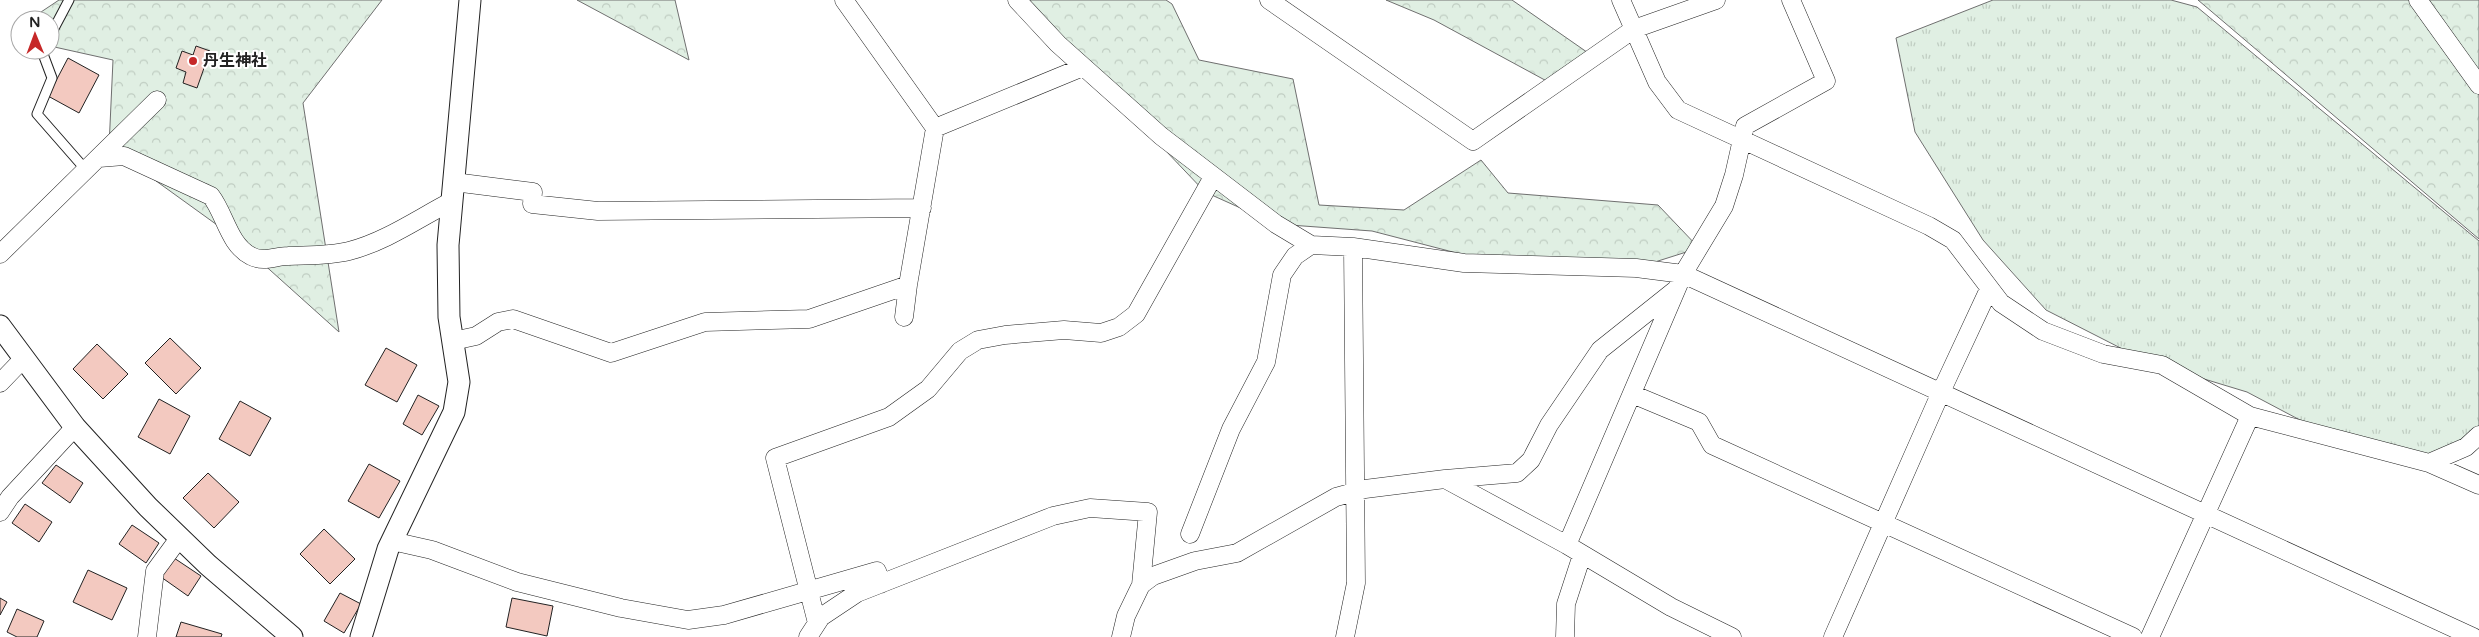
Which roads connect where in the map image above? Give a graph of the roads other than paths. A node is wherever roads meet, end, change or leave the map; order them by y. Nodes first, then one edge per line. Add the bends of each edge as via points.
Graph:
1 (69, 0) edge
2 (470, 0) edge
3 (844, 0) edge
4 (1017, 0) edge
5 (1269, 0) edge
6 (1621, 0) edge
7 (1716, 0) edge
8 (1792, 0) edge
9 (2418, 0) edge
10 (60, 17) edge
11 (1634, 29) junction
12 (45, 60) edge
13 (1083, 67) junction
14 (2479, 85) edge
15 (157, 100) dead end
16 (935, 128) junction
17 (1742, 138) junction
18 (99, 158) junction
19 (86, 170) junction
20 (1213, 177) junction
21 (453, 191) junction
22 (922, 208) junction
23 (1312, 245) junction
24 (1353, 247) junction
25 (0, 254) edge
26 (1680, 281) junction
27 (908, 285) junction
28 (1990, 288) junction
29 (904, 317) dead end
30 (0, 326) edge
31 (453, 341) junction
32 (24, 358) junction
33 (0, 383) edge
34 (1941, 392) junction
35 (1632, 394) junction
36 (2250, 416) junction
37 (75, 427) junction
38 (2479, 435) edge
39 (2429, 463) junction
40 (1445, 479) junction
41 (2479, 485) edge
42 (1354, 492) junction
43 (0, 512) edge
44 (2205, 514) junction
45 (1884, 522) junction
46 (1190, 534) dead end
47 (180, 538) junction
48 (392, 541) junction
49 (1568, 545) junction
50 (1582, 555) junction
51 (881, 584) junction
52 (1141, 585) junction
53 (808, 591) junction
54 (2479, 626) edge
55 (812, 630) edge
56 (147, 637) edge
57 (292, 637) edge
58 (361, 637) edge
59 (1121, 637) edge
60 (1345, 637) edge
61 (1565, 637) edge
62 (1732, 637) edge
63 (1833, 637) edge
64 (2133, 637) edge
65 (2150, 637) edge
66 (2474, 637) edge

1 - 10 lane
2 - 21 street
3 - 16 street
4 - 13 street
5 - 11 street via 1473,141
6 - 11 street
7 - 11 street
8 - 17 street via 1826,82 1745,126
9 - 14 street
11 - 17 street via 1657,82 1678,110
12 - 19 lane via 52,78 37,114
13 - 16 street
13 - 20 street
15 - 18 street
16 - 22 street
17 - 26 street via 1724,206
17 - 28 street via 1953,240
18 - 19 street
18 - 21 street via 124,156 211,196 220,208 231,236 250,256 266,260 350,250 379,240
19 - 25 street
20 - 23 street via 1276,224
20 - 53 street via 1136,314 1118,327 1101,332 1064,330 978,340 960,351 928,389 889,417 775,458
21 - 22 street via 533,192 532,204 598,211
21 - 31 street via 447,290
22 - 27 street
23 - 24 street
23 - 46 street via 1295,256 1282,275 1266,362 1231,429
24 - 26 street via 1464,263 1636,268
24 - 42 street
26 - 34 street
26 - 35 street
26 - 40 street via 1600,350 1549,425 1531,460 1517,473
27 - 29 street
27 - 31 street via 809,318 705,322 611,353 513,319 498,322 476,336
28 - 34 street
28 - 36 street via 2001,303 2043,331 2103,354 2162,365
30 - 32 street
31 - 48 street via 459,382 454,412
32 - 33 street
32 - 37 street
34 - 44 street
34 - 45 street
35 - 45 street via 1699,422 1712,445
35 - 49 street
36 - 39 street
36 - 44 street
37 - 43 street
37 - 47 street
38 - 39 street via 2466,448
39 - 41 street
40 - 42 street
40 - 49 street
42 - 52 street via 1336,497 1237,553 1195,560 1153,576
42 - 60 street via 1356,583
44 - 65 street
44 - 66 street
45 - 63 street
45 - 64 street
47 - 56 street via 155,571
47 - 57 street
48 - 53 street via 432,550 517,582 621,608 688,620 724,615
48 - 58 street
49 - 50 street
50 - 61 street via 1566,604
50 - 62 street via 1671,607
51 - 52 street via 1053,516 1090,508 1148,512
51 - 53 street via 877,571
51 - 55 street via 858,593 821,617
52 - 59 street via 1126,616
53 - 55 street
54 - 66 street

